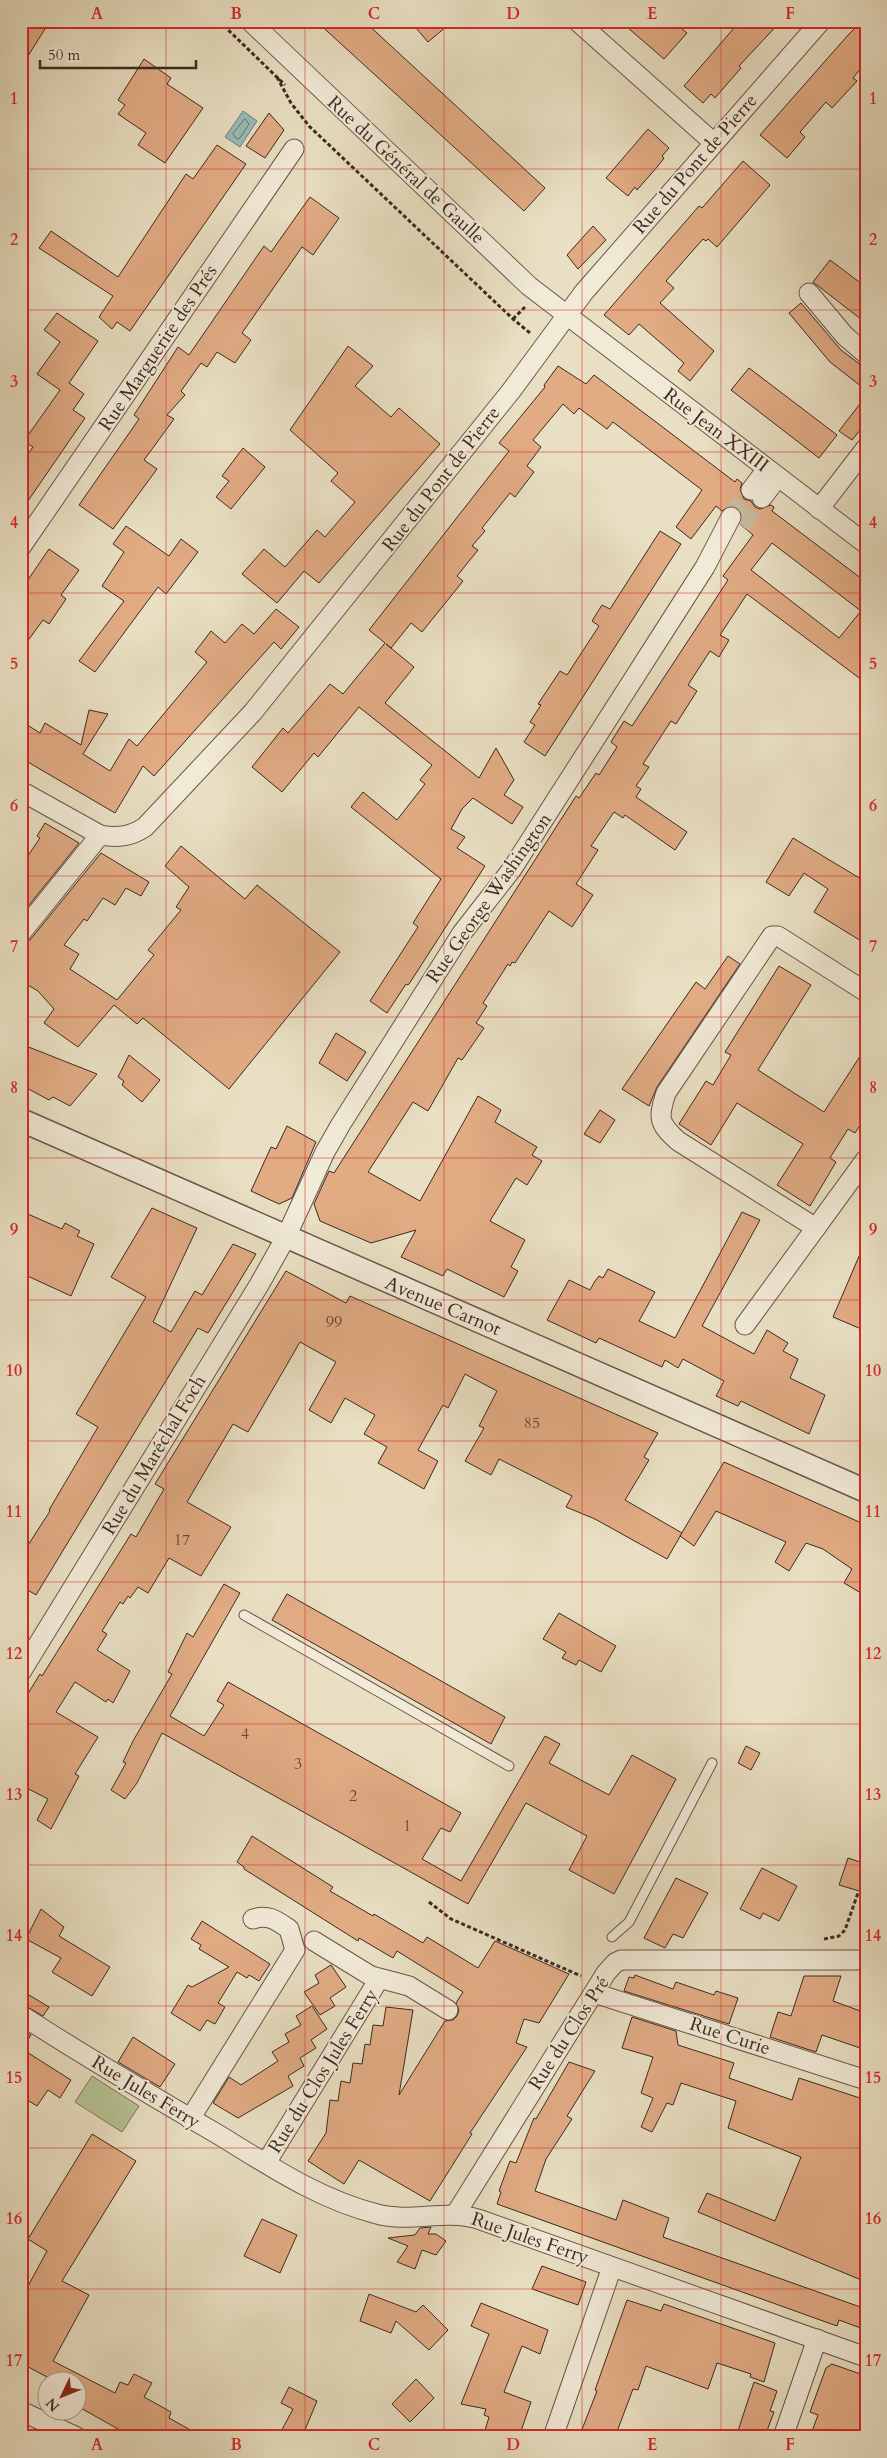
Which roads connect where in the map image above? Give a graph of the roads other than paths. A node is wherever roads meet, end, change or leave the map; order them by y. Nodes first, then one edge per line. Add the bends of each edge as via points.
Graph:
1 (250, 21) edge
2 (577, 21) edge
3 (821, 21) edge
4 (714, 143) junction
5 (294, 149) dead end
6 (809, 293) dead end
7 (566, 315) junction
8 (866, 354) edge
9 (866, 448) edge
10 (772, 473) junction
11 (757, 494) tunnel mouth
12 (819, 508) junction
13 (736, 521) tunnel mouth
14 (866, 544) edge
15 (21, 547) edge
16 (21, 791) edge
17 (100, 835) junction
18 (21, 933) edge
19 (866, 992) edge
20 (21, 1120) edge
21 (866, 1159) edge
22 (816, 1228) junction
23 (286, 1237) junction
24 (745, 1325) dead end
25 (866, 1491) edge
26 (244, 1615) dead end
27 (21, 1672) edge
28 (712, 1763) dead end
29 (509, 1766) dead end
30 (253, 1919) dead end
31 (612, 1937) dead end
32 (314, 1941) dead end
33 (866, 1960) edge
34 (379, 1979) junction
35 (597, 1988) junction
36 (448, 2010) dead end
37 (21, 2015) edge
38 (866, 2080) edge
39 (190, 2119) junction
40 (266, 2163) junction
41 (455, 2215) junction
42 (612, 2267) junction
43 (817, 2339) junction
44 (866, 2357) edge
45 (21, 2411) edge
46 (77, 2437) edge
47 (552, 2437) edge
48 (783, 2437) edge

1 - 7 street, Rue du Général de Gaulle via 529,286
2 - 4 street
3 - 4 street, Rue du Pont de Pierre
4 - 7 street, Rue du Pont de Pierre
5 - 15 street, Rue Marguerite des Prés
6 - 8 street via 844,336
7 - 10 street, Rue Jean XXIII
7 - 17 street, Rue du Pont de Pierre via 511,391 253,712 145,827 115,838
9 - 12 street
10 - 11 street
10 - 12 street, Rue Jean XXIII
12 - 14 street, Rue Jean XXIII
13 - 23 street, Rue George Washington via 512,869 462,933 389,1046 325,1152
16 - 17 street, Rue du Pont de Pierre
17 - 18 street
19 - 22 street via 778,936 772,936 666,1093 659,1115 665,1129 678,1141
20 - 23 street, Avenue Carnot
21 - 22 street
22 - 24 street
23 - 25 street, Avenue Carnot
23 - 27 street, Rue du Maréchal Foch
26 - 29 lane
28 - 31 lane via 629,1922
30 - 39 street via 264,1915 289,1929 295,1950
32 - 34 street, Rue du Clos Jules Ferry
33 - 35 street, Rue du Clos Pré via 621,1960
34 - 36 street, Rue du Clos Jules Ferry via 408,1986
34 - 40 street, Rue du Clos Jules Ferry
35 - 38 street, Rue Curie
35 - 41 street, Rue du Clos Pré
37 - 39 street, Rue Jules Ferry
39 - 40 street, Rue Jules Ferry
40 - 41 street, Rue Jules Ferry via 318,2194 378,2214 404,2219
41 - 42 street, Rue Jules Ferry via 478,2219
42 - 43 street, Rue Jules Ferry
42 - 47 street
43 - 44 street, Rue Jules Ferry
43 - 48 street
45 - 46 street

